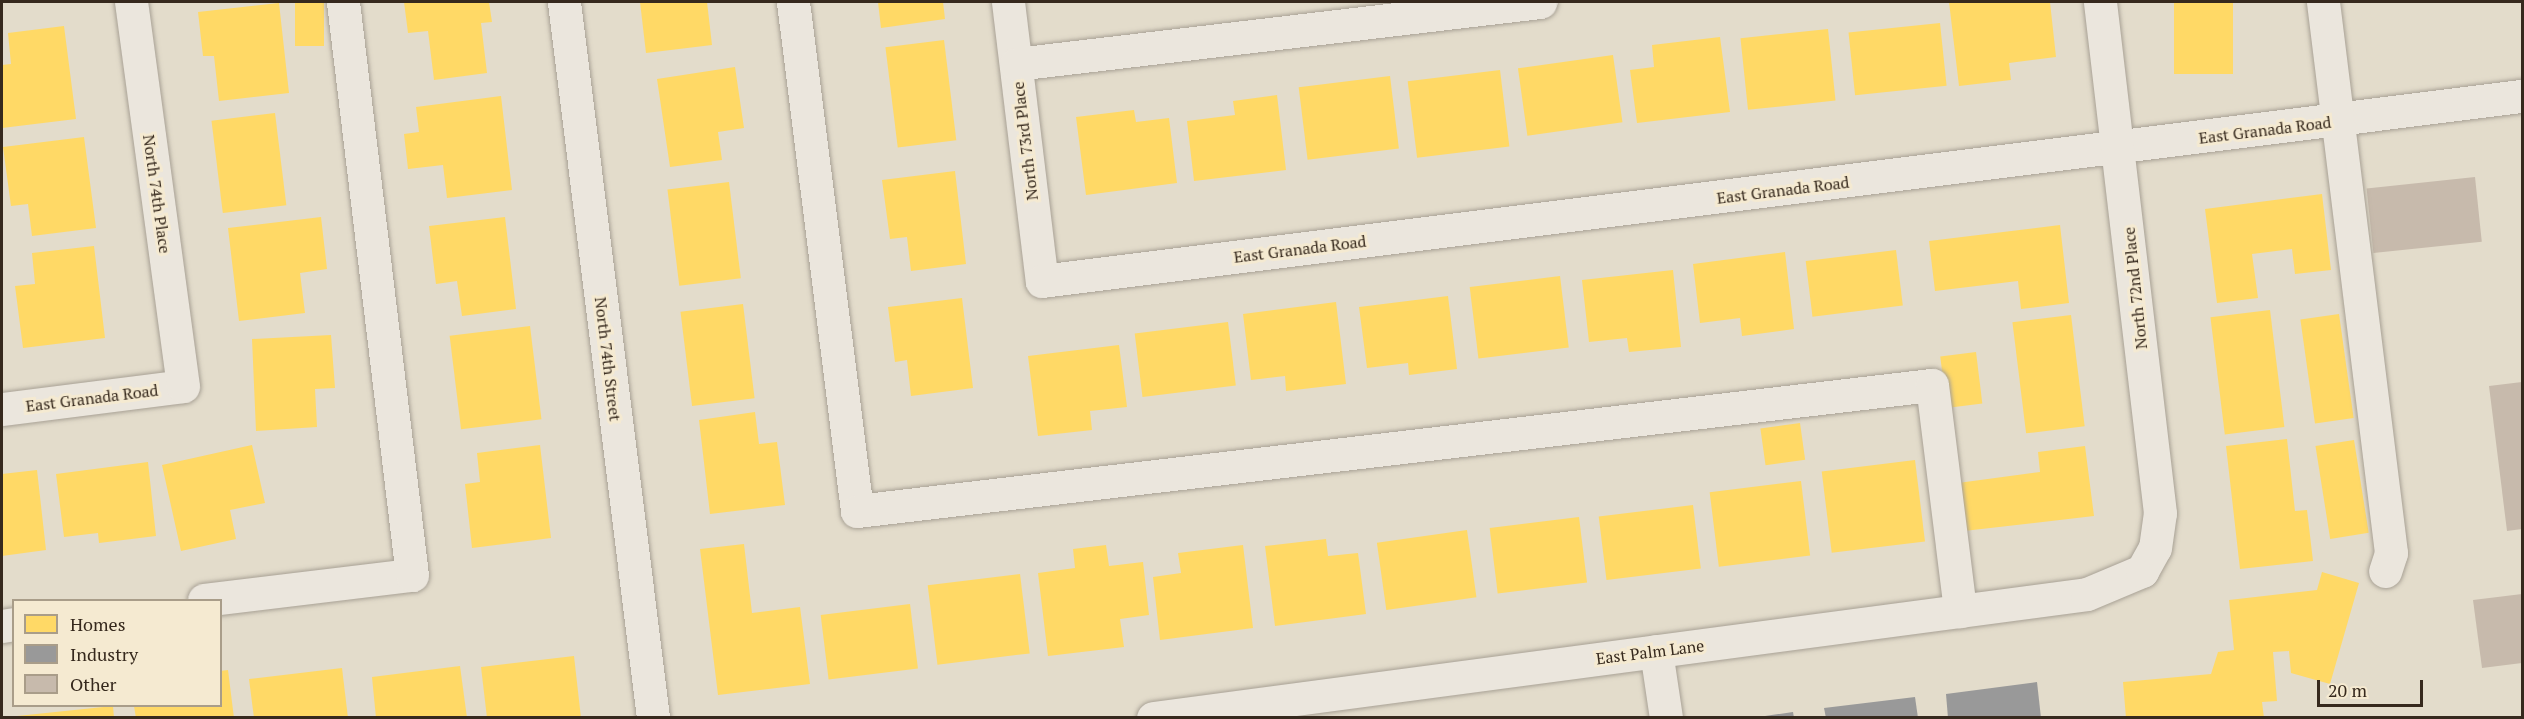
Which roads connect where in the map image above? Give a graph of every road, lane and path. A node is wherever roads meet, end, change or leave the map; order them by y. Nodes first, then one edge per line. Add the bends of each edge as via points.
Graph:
1 (131, 2) edge
2 (343, 2) edge
3 (564, 2) edge
4 (793, 2) edge
5 (1008, 2) edge
6 (1540, 2) edge
7 (2100, 2) edge
8 (2323, 2) edge
9 (1016, 64) junction
10 (2523, 96) edge
11 (2337, 121) junction
12 (2118, 149) junction
13 (1042, 281) joint
14 (183, 386) joint
15 (2, 409) edge
16 (2142, 571) joint
17 (2385, 571) dead end
18 (212, 599) edge
19 (1959, 611) junction
20 (1656, 651) junction
21 (653, 717) edge
22 (1153, 717) edge
23 (1666, 717) edge

1 - 14 street, North 74th Place
2 - 18 street via 412,575
3 - 21 street, North 74th Street
4 - 19 street via 857,511 1932,385
5 - 9 street, North 73rd Place
6 - 9 street
7 - 12 street, North 72nd Place
8 - 11 street
9 - 13 street, North 73rd Place
10 - 11 street, East Granada Road
11 - 12 street, East Granada Road
11 - 17 street via 2391,553
12 - 13 street, East Granada Road
12 - 16 street, North 72nd Place via 2160,513 2155,548
14 - 15 street, East Granada Road
16 - 19 street, East Palm Lane via 2117,586 2087,594
19 - 20 street, East Palm Lane
20 - 22 street, East Palm Lane
20 - 23 street

